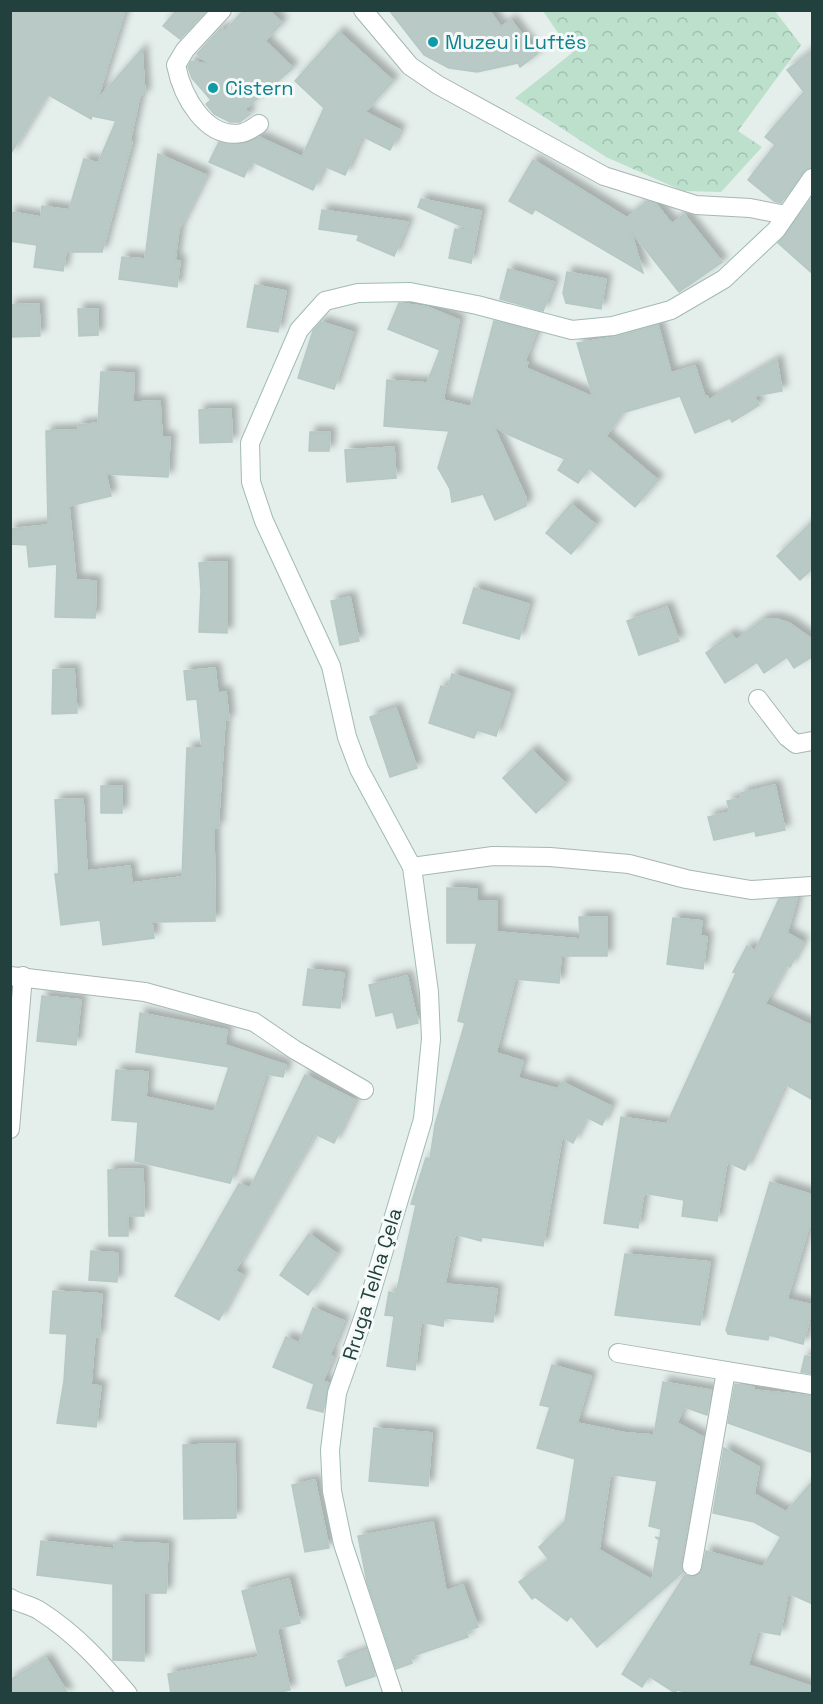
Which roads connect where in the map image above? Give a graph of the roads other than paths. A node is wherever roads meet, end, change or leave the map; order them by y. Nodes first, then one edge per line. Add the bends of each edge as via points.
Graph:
1 (222, 10) edge
2 (363, 10) edge
3 (259, 124) dead end
4 (813, 178) edge
5 (786, 215) junction
6 (758, 699) dead end
7 (813, 741) edge
8 (412, 867) junction
9 (813, 886) edge
10 (17, 976) edge
11 (364, 1090) dead end
12 (10, 1129) edge
13 (618, 1353) dead end
14 (726, 1371) junction
15 (813, 1385) edge
16 (692, 1566) dead end
17 (10, 1598) edge
18 (128, 1694) edge
19 (393, 1694) edge

1 - 3 street via 176,65 180,86 194,109 225,133 243,133
2 - 5 street via 420,73 604,176 696,205 750,207
4 - 5 street
5 - 8 street via 776,231 724,279 671,310 613,326 572,330 410,292 358,293 325,301 299,330 250,443 251,482 264,521 331,666 347,737 359,769
6 - 7 street via 796,744
8 - 9 street via 493,856 550,857 629,864 751,890
8 - 19 street, Rruga Telha Çela via 429,992 423,1119 337,1393 330,1450 332,1491 343,1545
10 - 11 street via 145,992 254,1022
10 - 12 street
13 - 14 street
14 - 15 street
14 - 16 street
17 - 18 street via 38,1609 71,1632 90,1648

